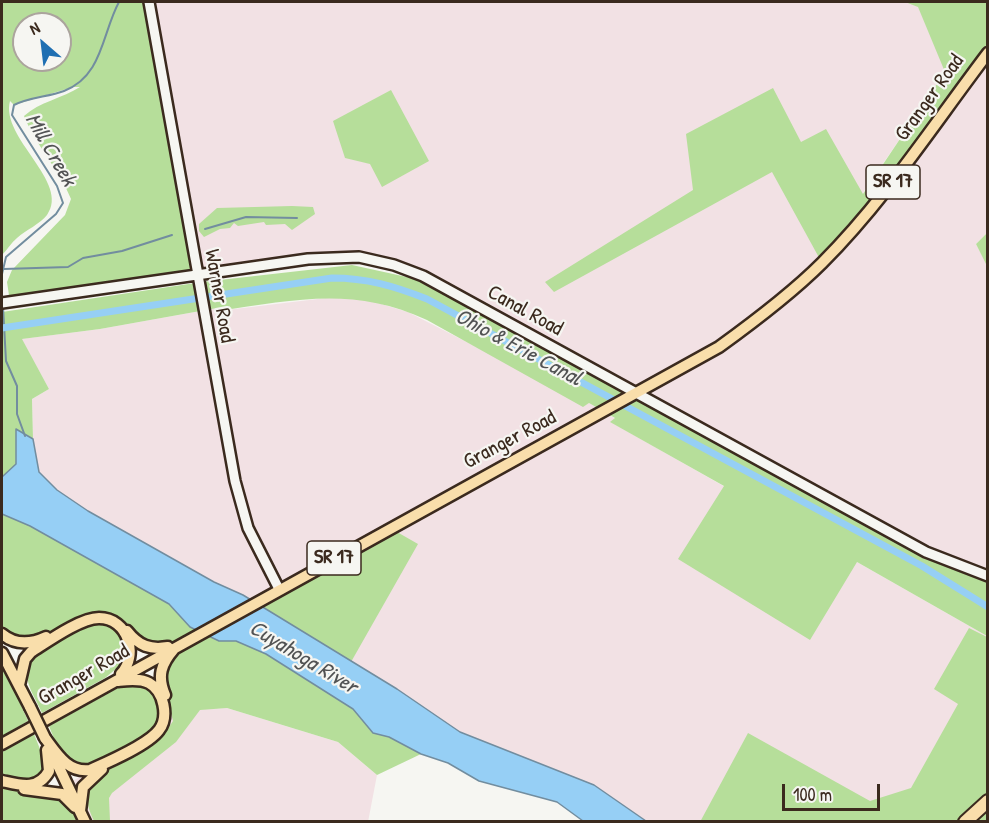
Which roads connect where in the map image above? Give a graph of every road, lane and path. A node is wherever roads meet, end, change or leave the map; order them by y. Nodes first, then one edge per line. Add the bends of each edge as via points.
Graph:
1 (149, 2) edge
2 (987, 54) edge
3 (197, 280) junction
4 (2, 303) edge
5 (632, 397) junction
6 (987, 576) edge
7 (279, 589) junction
8 (2, 634) edge
9 (177, 646) junction
10 (2, 653) edge
11 (2, 663) edge
12 (113, 681) junction
13 (19, 686) junction
14 (45, 738) junction
15 (4, 742) edge
16 (2, 783) edge
17 (987, 801) edge
18 (80, 811) junction
19 (85, 822) edge
20 (964, 822) edge

1 - 3 street, Warner Road
2 - 5 main road, Granger Road / SR 17 via 883,195 822,263 742,330
3 - 4 street, Canal Road
3 - 5 street, Canal Road via 308,259 359,257 394,265 423,276
3 - 7 street, Warner Road via 235,481 248,528
5 - 6 street, Canal Road via 926,552
5 - 7 main road, Granger Road / SR 17
7 - 9 main road, Granger Road / SR 17
8 - 9 main road via 31,643 91,615 107,614 141,645
9 - 12 main road, Granger Road / SR 17
9 - 18 main road via 164,662 160,676 169,706 167,726 153,741 90,777 81,791
10 - 13 main road
11 - 13 main road
12 - 13 main road via 129,662 130,644 113,621 98,618 31,652 25,659
12 - 14 main road via 137,680 157,690 164,711 159,730 108,762 81,771 64,763
12 - 15 main road, Granger Road / SR 17
13 - 14 main road, bridge
14 - 16 main road via 49,767 43,779 29,786
14 - 18 main road
16 - 18 main road via 62,794
17 - 20 highway
18 - 19 main road

